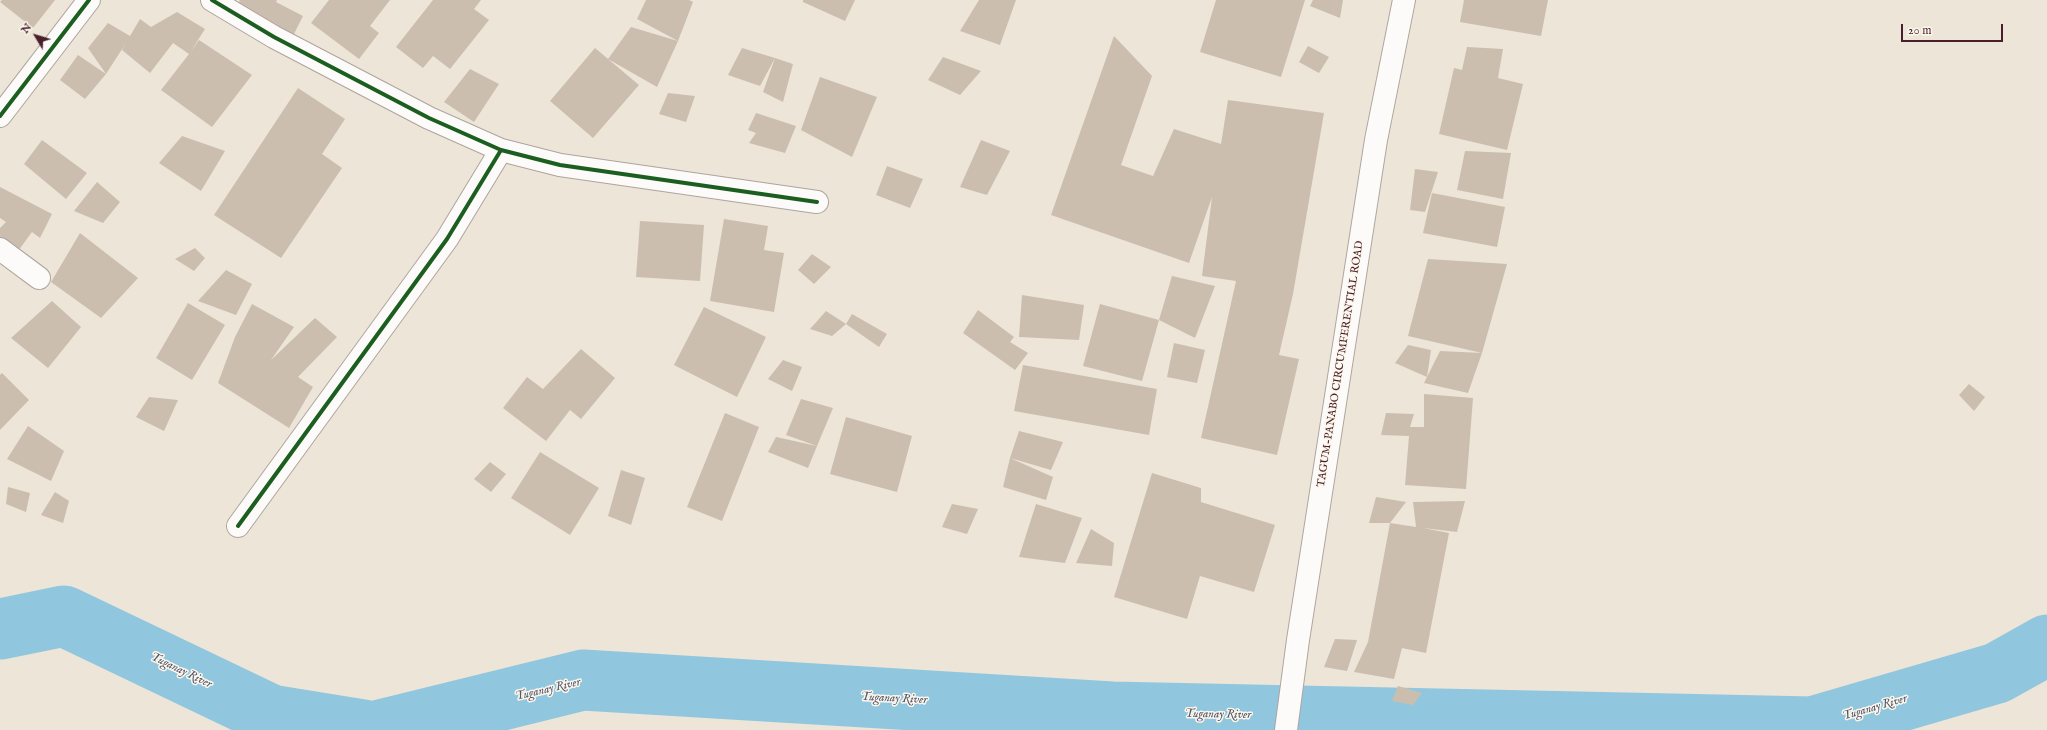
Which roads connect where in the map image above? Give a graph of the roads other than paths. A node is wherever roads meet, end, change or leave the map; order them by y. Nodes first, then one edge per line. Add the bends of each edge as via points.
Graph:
1 (89, 0) edge
2 (212, 0) edge
3 (1404, 0) edge
4 (0, 116) edge
5 (501, 150) junction
6 (817, 202) dead end
7 (0, 250) edge
8 (39, 278) dead end
9 (238, 526) dead end
10 (1286, 730) edge

1 - 4 street
2 - 5 street via 274,37 429,118
3 - 10 street, TAGUM-PANABO CIRCUMFERENTIAL ROAD via 1376,140
5 - 6 street via 560,165
5 - 9 street via 447,239
7 - 8 street

